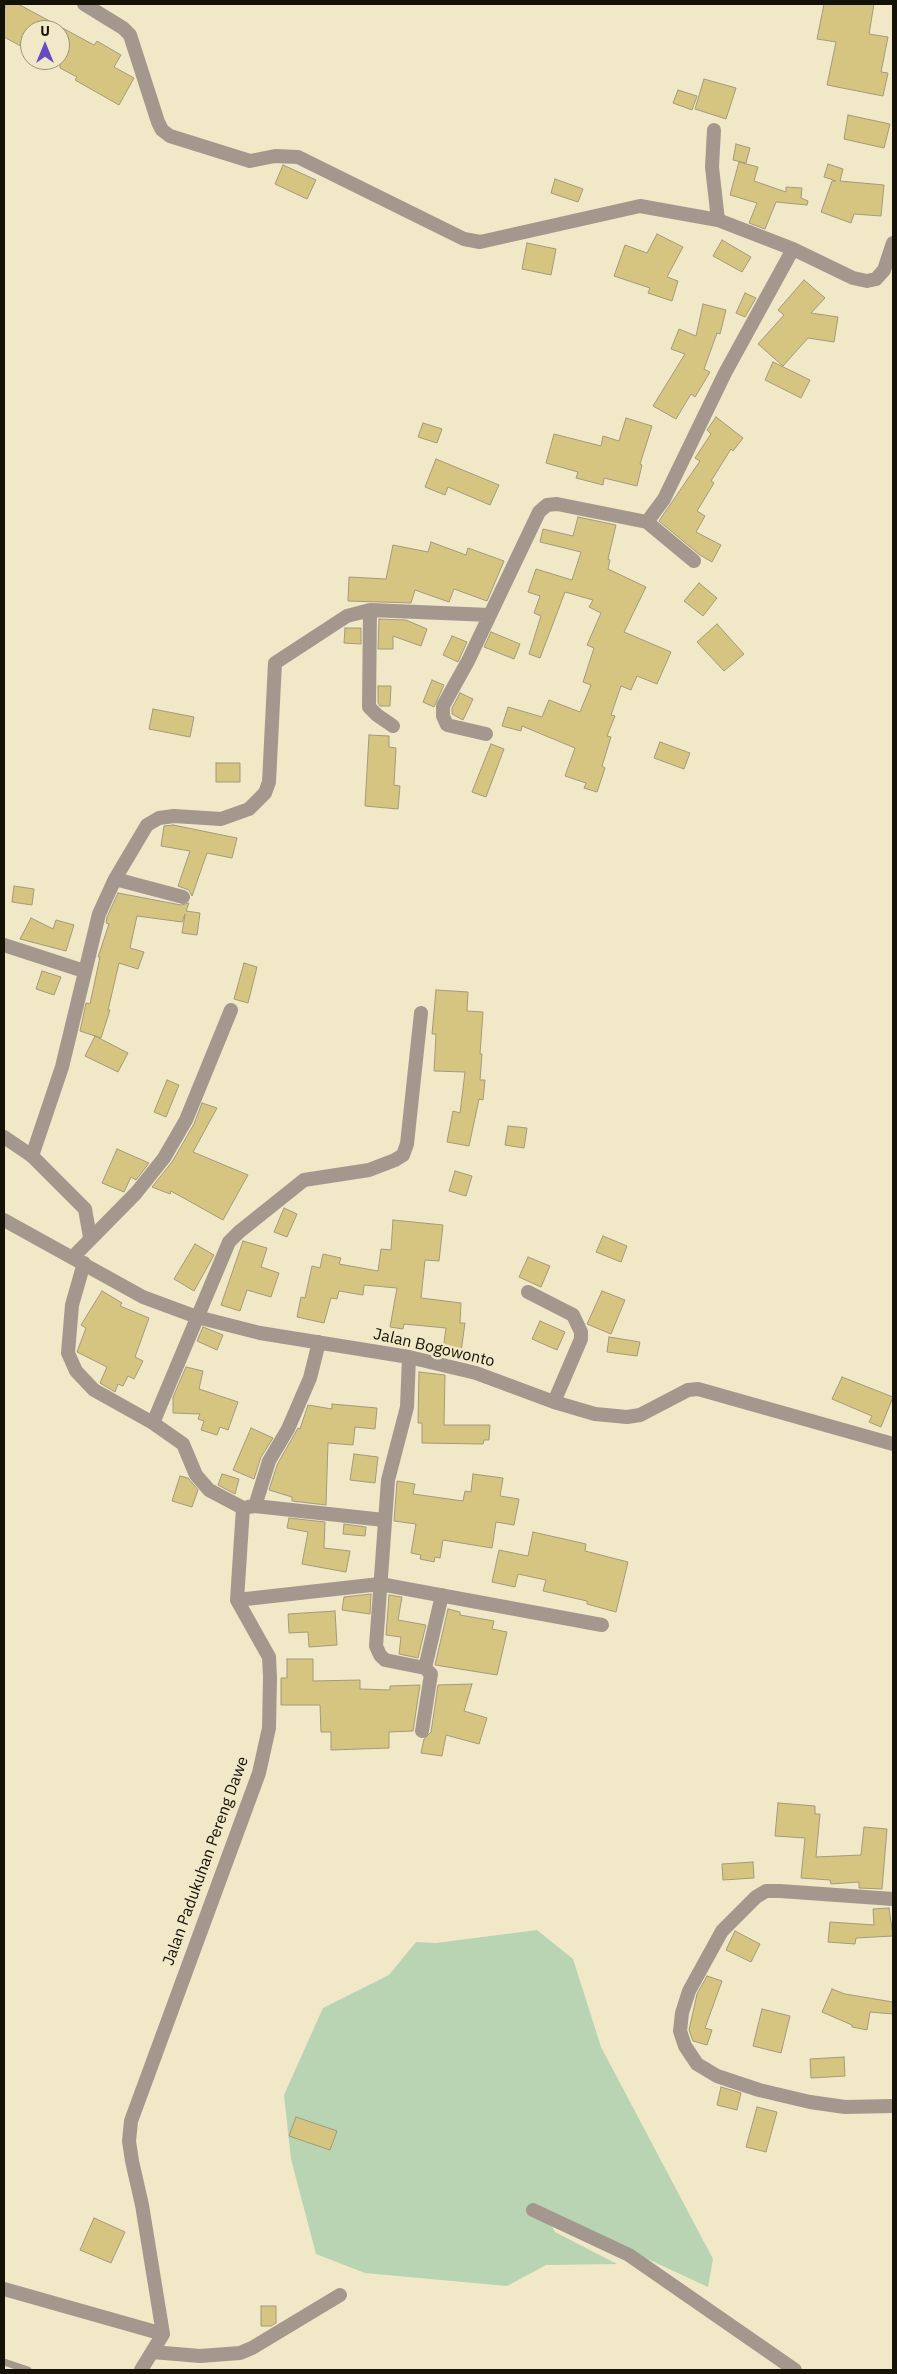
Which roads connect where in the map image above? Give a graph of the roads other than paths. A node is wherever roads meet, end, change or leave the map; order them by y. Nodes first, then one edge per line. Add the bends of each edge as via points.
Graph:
1 (84, 4) edge
2 (714, 130) dead end
3 (718, 220) junction
4 (893, 243) edge
5 (793, 250) junction
6 (647, 522) junction
7 (694, 561) dead end
8 (370, 610) junction
9 (490, 615) junction
10 (393, 726) dead end
11 (486, 734) dead end
12 (115, 879) junction
13 (183, 897) dead end
14 (4, 945) edge
15 (84, 971) junction
16 (231, 1010) dead end
17 (421, 1013) dead end
18 (4, 1137) edge
19 (32, 1156) junction
20 (4, 1220) edge
21 (90, 1237) junction
22 (78, 1260) junction
23 (528, 1292) dead end
24 (197, 1318) junction
25 (319, 1342) junction
26 (409, 1357) junction
27 (554, 1402) junction
28 (153, 1423) junction
29 (893, 1444) edge
30 (249, 1507) junction
31 (384, 1520) junction
32 (380, 1584) junction
33 (442, 1595) junction
34 (238, 1600) junction
35 (602, 1625) dead end
36 (425, 1668) junction
37 (422, 1731) dead end
38 (893, 1899) edge
39 (893, 2106) edge
40 (533, 2210) dead end
41 (4, 2289) edge
42 (340, 2295) dead end
43 (163, 2334) junction
44 (152, 2352) junction
45 (4, 2362) edge
46 (28, 2370) edge
47 (141, 2370) edge
48 (795, 2370) edge

1 - 3 street via 130,35 158,122 170,136 250,161 275,156 298,157 464,239 480,242 640,206
2 - 3 street via 712,167
3 - 5 street
4 - 5 street via 884,270 876,279 867,281 853,278
5 - 6 street via 725,373 664,500
6 - 7 street
6 - 9 street via 557,504 547,505 539,512
8 - 9 street
8 - 10 street via 369,706
8 - 12 street via 347,616 275,663 269,782 265,793 249,809 221,819 159,818 147,825
9 - 11 street via 443,706 447,725
12 - 13 street
12 - 15 street via 99,914
14 - 15 street
15 - 19 street via 62,1066
16 - 21 street via 186,1120 164,1158 136,1193
17 - 24 street via 407,1144 403,1155 369,1170 304,1180 230,1242
18 - 19 street
19 - 21 street via 85,1210
20 - 22 street, Jalan Bogowonto
21 - 22 street
22 - 24 street, Jalan Bogowonto via 143,1297
22 - 28 street via 68,1353 76,1371 94,1390
23 - 27 street via 573,1315 581,1332 581,1340
24 - 25 street, Jalan Bogowonto via 260,1333
24 - 28 street
25 - 26 street, Jalan Bogowonto
25 - 30 street via 310,1378
26 - 27 street, Jalan Bogowonto via 476,1373
26 - 31 street via 407,1406 388,1480
27 - 29 street, Jalan Bogowonto via 595,1414 627,1417 640,1415 688,1390 698,1389
28 - 30 street via 183,1444 196,1475 209,1490
30 - 31 street
30 - 34 street
31 - 32 street
32 - 33 street
32 - 34 street
32 - 36 street via 376,1646 380,1655 390,1661
33 - 35 street
33 - 36 street
34 - 43 street, Jalan Padukuhan Pereng Dawe via 269,1657 269,1728 259,1773 131,2121 129,2140
36 - 37 street via 431,1678
38 - 39 street via 780,1891 766,1891 756,1896 722,1931 689,1991 680,2031 697,2064 717,2076 810,2102 845,2107
40 - 48 street via 629,2255
41 - 43 street
42 - 44 street via 240,2353 200,2356
43 - 44 street
44 - 47 street
45 - 46 lane

